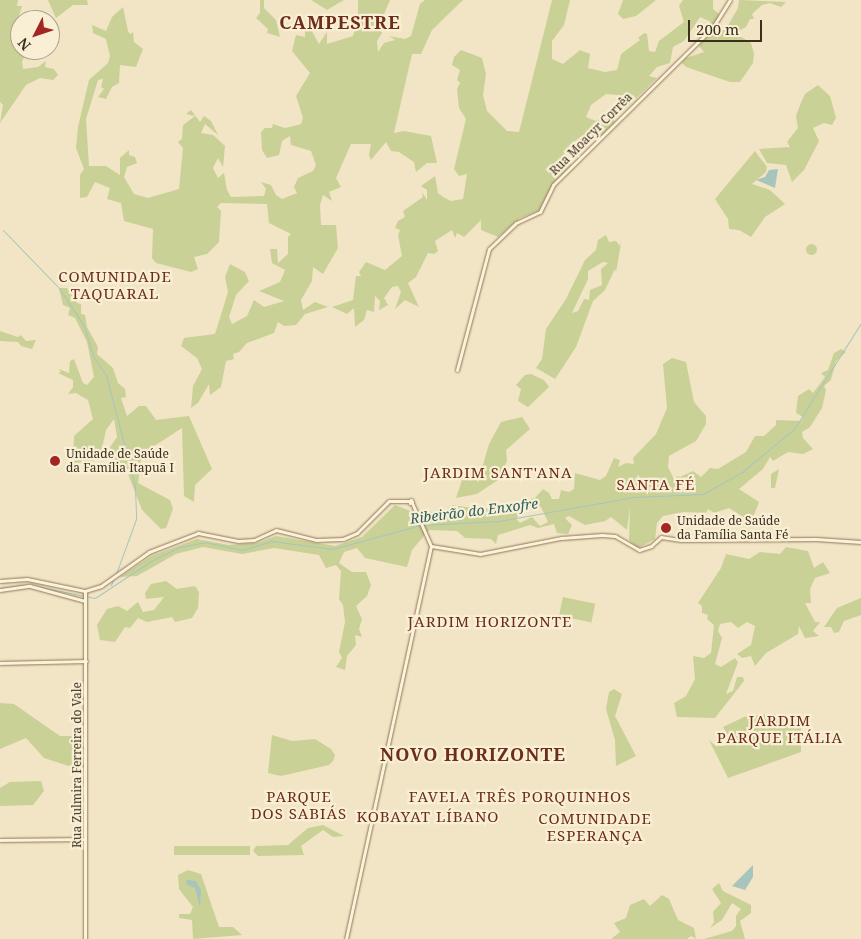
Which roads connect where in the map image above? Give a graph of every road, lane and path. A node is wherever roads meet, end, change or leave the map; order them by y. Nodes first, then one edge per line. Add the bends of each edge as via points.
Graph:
1 (730, 0) edge
2 (457, 370) dead end
3 (861, 542) edge
4 (431, 546) junction
5 (0, 581) edge
6 (0, 590) edge
7 (85, 597) junction
8 (86, 661) junction
9 (0, 663) edge
10 (85, 839) junction
11 (0, 840) edge
12 (85, 939) edge
13 (346, 939) edge

1 - 2 street, Rua Moacyr Corrêa via 713,27 553,185 540,212 516,223 489,249
3 - 4 street via 680,540 661,537 651,546 639,550 607,535 561,538 480,554
4 - 7 street via 410,502 389,501 357,533 336,540 316,540 280,530 254,540 238,541 198,533 150,552
4 - 13 street
5 - 7 street via 27,579
6 - 7 street via 30,586
7 - 8 street, Rua Zulmira Ferreira do Vale
8 - 9 street
8 - 10 street, Rua Zulmira Ferreira do Vale
10 - 11 street
10 - 12 street, Rua Zulmira Ferreira do Vale

